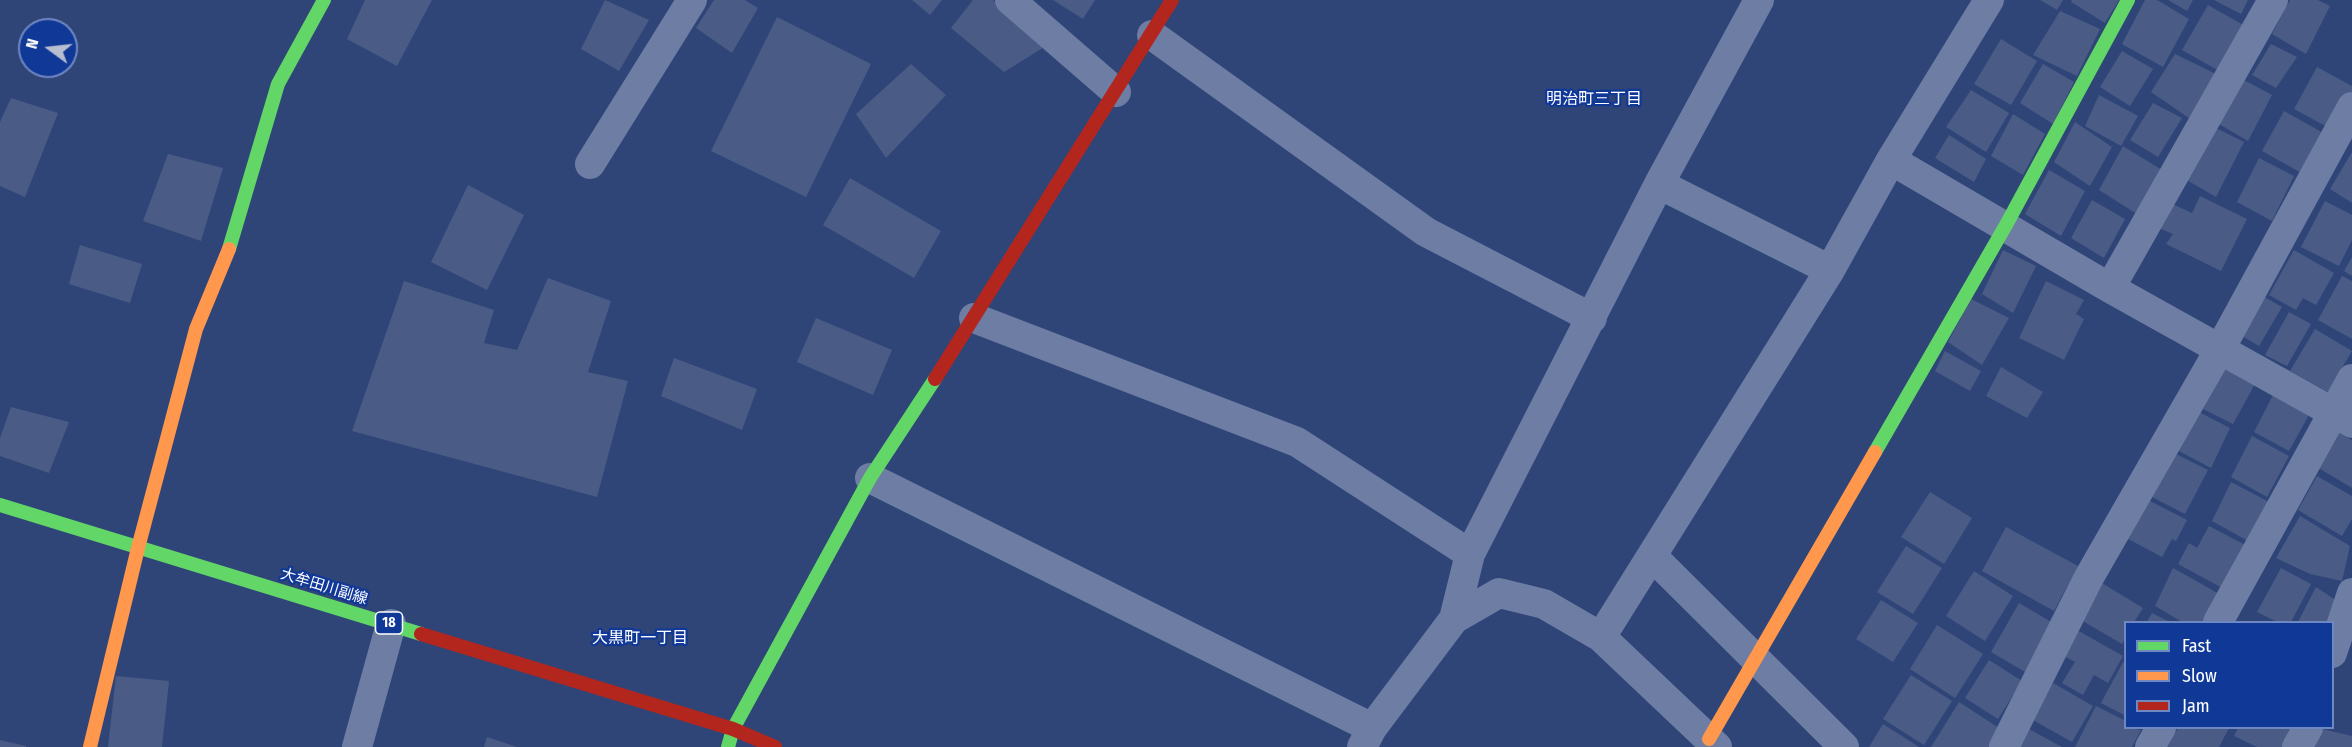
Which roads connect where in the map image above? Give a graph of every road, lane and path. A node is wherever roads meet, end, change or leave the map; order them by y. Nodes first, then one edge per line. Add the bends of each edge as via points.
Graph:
1 (324, 0) edge
2 (692, 0) edge
3 (1010, 0) edge
4 (1172, 0) edge
5 (1759, 0) edge
6 (1989, 0) edge
7 (2128, 0) edge
8 (2273, 0) edge
9 (1152, 35) junction
10 (1116, 92) junction
11 (2352, 107) edge
12 (1892, 160) junction
13 (590, 164) dead end
14 (1659, 184) junction
15 (2006, 225) junction
16 (1830, 270) junction
17 (2110, 288) junction
18 (974, 318) junction
19 (1592, 318) junction
20 (2220, 349) junction
21 (2352, 379) edge
22 (2343, 418) edge
23 (870, 478) junction
24 (0, 505) edge
25 (138, 548) junction
26 (1470, 554) junction
27 (1653, 557) junction
28 (2352, 593) edge
29 (1454, 619) junction
30 (2219, 621) edge
31 (392, 624) junction
32 (1601, 637) junction
33 (2334, 647) edge
34 (1754, 658) junction
35 (733, 729) junction
36 (2160, 729) edge
37 (2307, 729) edge
38 (1367, 737) edge
39 (1713, 743) edge
40 (90, 747) edge
41 (357, 747) edge
42 (728, 747) edge
43 (775, 747) edge
44 (1844, 747) edge
45 (2004, 747) edge
46 (2150, 747) edge
47 (2297, 747) edge

1 - 25 street via 278,84 235,234 196,329
2 - 13 street
3 - 10 street
4 - 9 street
5 - 14 street
6 - 12 street
7 - 15 street
8 - 17 street
9 - 10 street
9 - 19 street via 1426,232
10 - 18 street
11 - 20 street
12 - 15 street
12 - 16 street
14 - 16 street
14 - 19 street
15 - 17 street
15 - 34 street
16 - 27 street
17 - 20 street
18 - 23 street
18 - 26 street via 1297,442
19 - 26 street
20 - 22 street
20 - 45 street via 2088,579
21 - 22 street
22 - 30 street
23 - 35 street
23 - 38 street
24 - 25 street, 大牟田川副線 / 18
25 - 31 street, 大牟田川副線 / 18
25 - 40 street
26 - 29 street
27 - 32 street
27 - 34 street
28 - 33 street
29 - 32 street via 1499,593 1544,604
29 - 38 street
31 - 35 street, 大牟田川副線 / 18
31 - 41 street
32 - 39 street
34 - 39 street
34 - 44 street
35 - 42 street
35 - 43 street, 大牟田川副線 / 18
36 - 46 street
37 - 47 street

